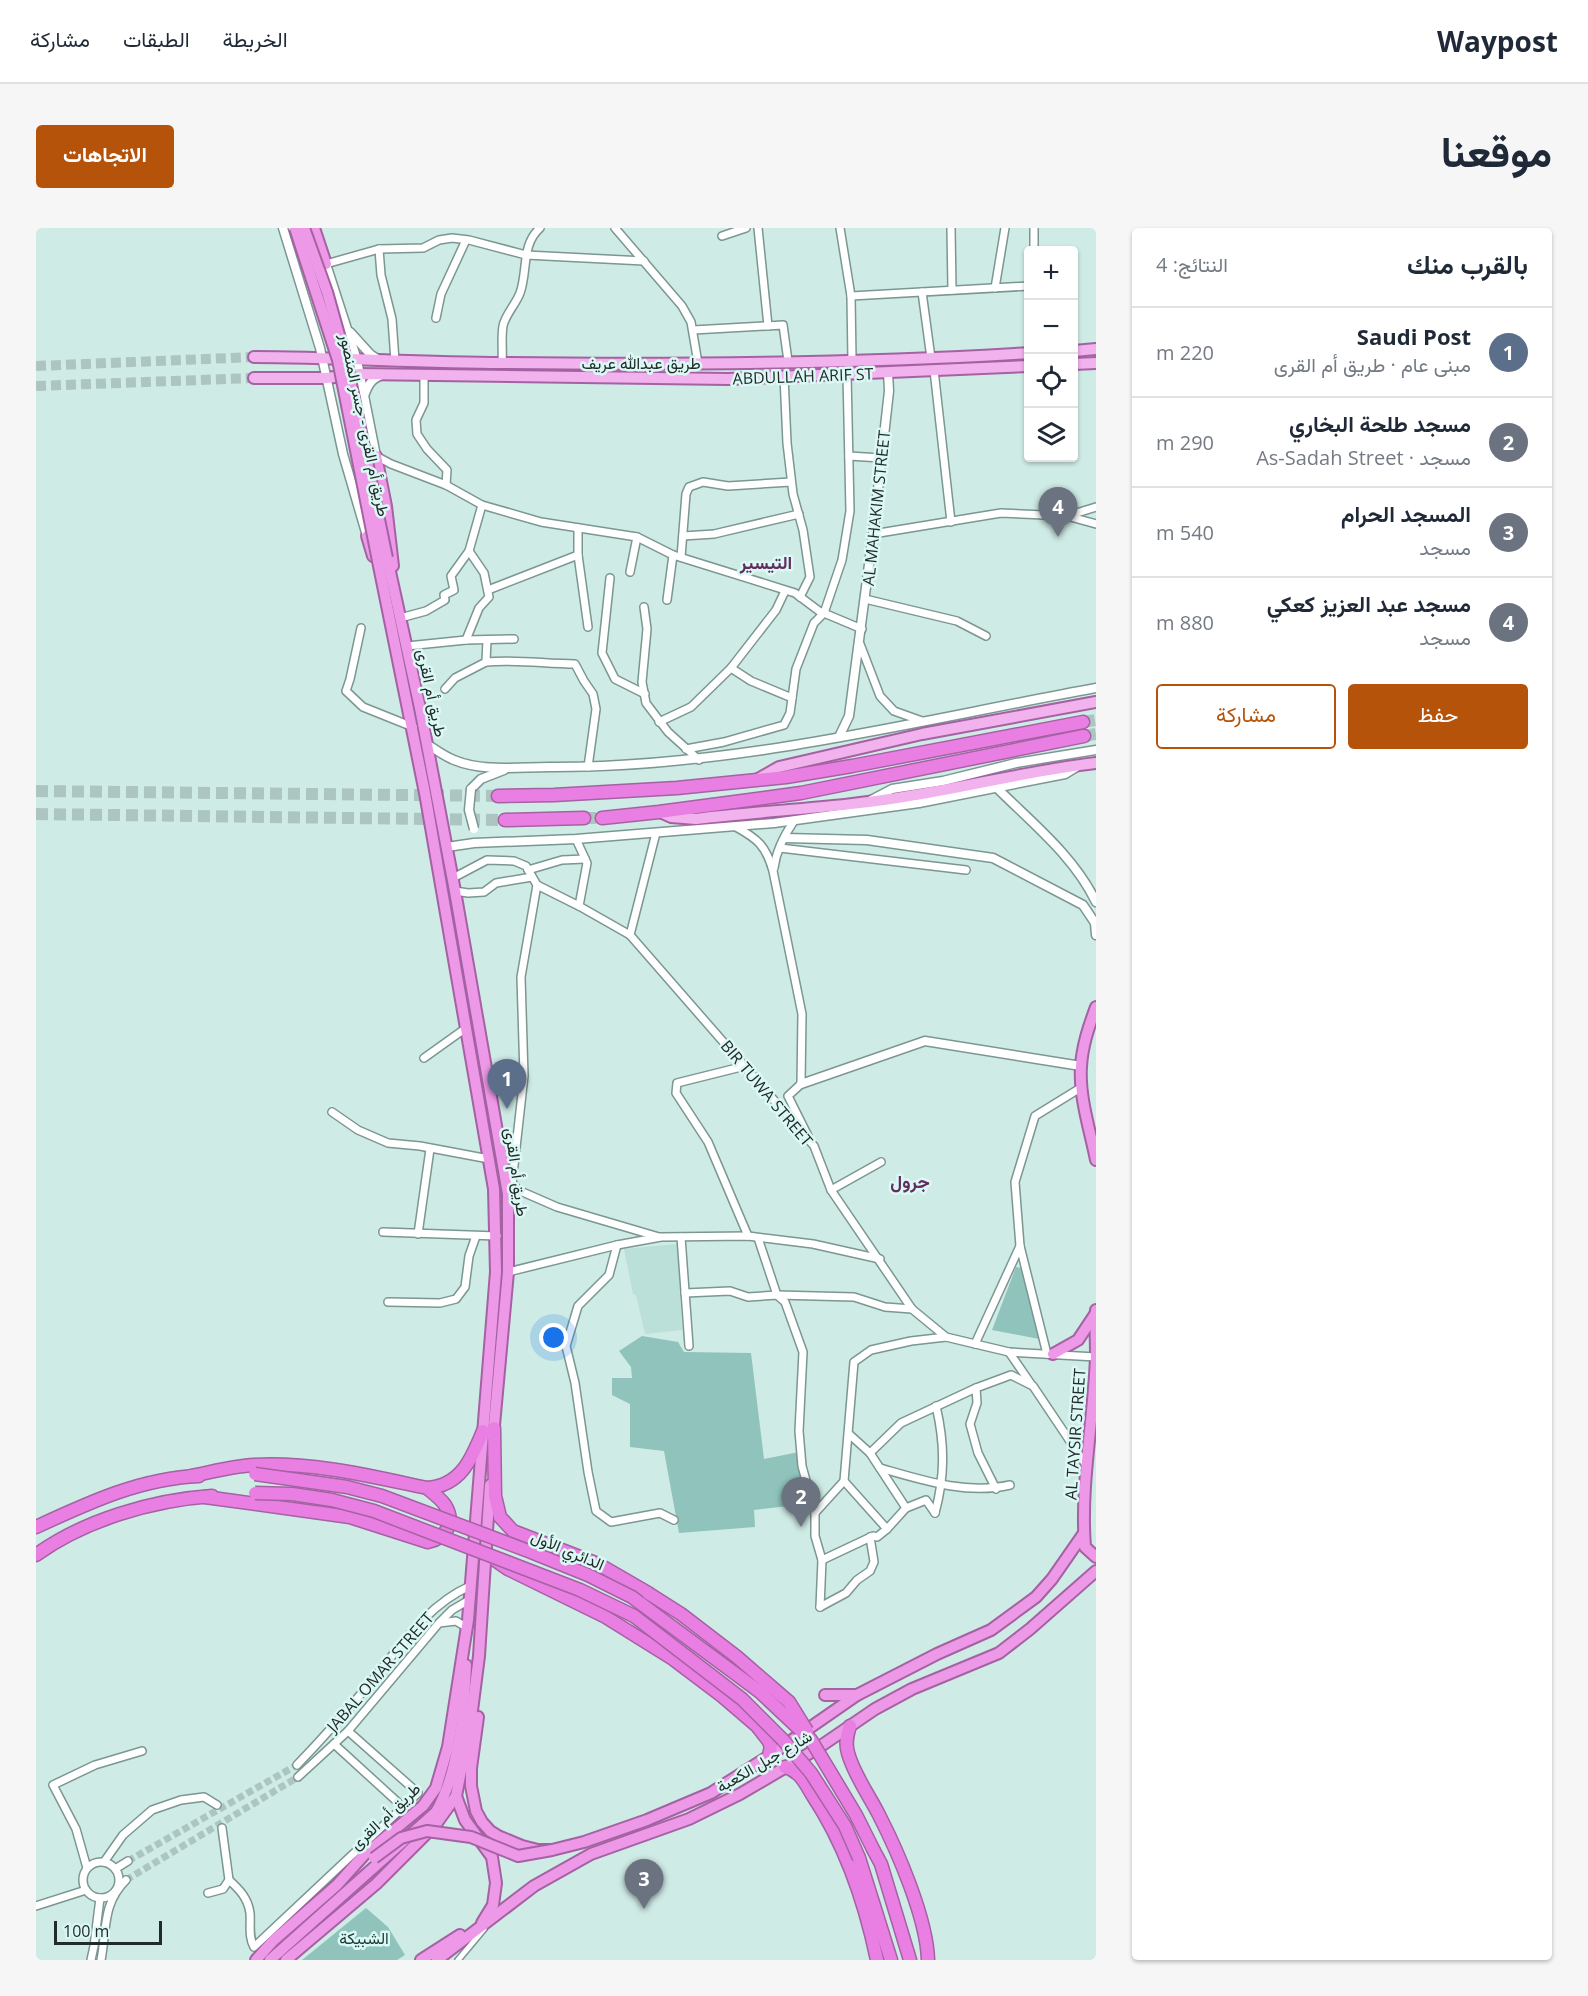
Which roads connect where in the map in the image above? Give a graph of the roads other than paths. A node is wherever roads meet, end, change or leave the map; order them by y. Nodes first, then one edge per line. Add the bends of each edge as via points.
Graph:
1 (283, 228) edge
2 (295, 228) edge
3 (304, 228) edge
4 (314, 228) edge
5 (528, 228) edge
6 (540, 228) edge
7 (615, 228) edge
8 (746, 228) edge
9 (758, 228) edge
10 (840, 228) edge
11 (951, 228) edge
12 (1005, 228) edge
13 (1034, 228) edge
14 (722, 236) dead end
15 (466, 240) junction
16 (529, 245) junction
17 (1034, 246) edge
18 (379, 249) junction
19 (526, 255) junction
20 (644, 261) junction
21 (326, 264) junction
22 (1024, 286) edge
23 (995, 288) junction
24 (951, 290) junction
25 (922, 292) junction
26 (851, 296) junction
27 (340, 309) junction
28 (310, 315) junction
29 (436, 318) dead end
30 (768, 326) junction
31 (346, 327) junction
32 (693, 330) junction
33 (1096, 349) edge
34 (1078, 351) edge
35 (1024, 353) edge
36 (254, 357) tunnel mouth
37 (322, 357) junction
38 (931, 357) junction
39 (357, 360) junction
40 (852, 360) junction
41 (379, 361) junction
42 (395, 361) junction
43 (788, 362) junction
44 (502, 363) junction
45 (698, 363) junction
46 (1096, 363) edge
47 (1078, 364) edge
48 (1024, 366) edge
49 (934, 370) junction
50 (888, 372) junction
51 (360, 374) junction
52 (850, 374) junction
53 (383, 375) junction
54 (424, 375) junction
55 (784, 376) junction
56 (255, 378) tunnel mouth
57 (326, 378) junction
58 (364, 396) junction
59 (375, 451) junction
60 (343, 454) junction
61 (849, 456) junction
62 (881, 458) junction
63 (791, 482) junction
64 (446, 485) junction
65 (482, 505) junction
66 (1096, 507) edge
67 (799, 514) junction
68 (1066, 516) junction
69 (951, 522) junction
70 (1096, 524) edge
71 (578, 528) junction
72 (873, 534) junction
73 (683, 536) junction
74 (367, 537) joint
75 (637, 537) junction
76 (469, 551) junction
77 (578, 555) junction
78 (677, 556) junction
79 (383, 559) junction
80 (630, 572) dead end
81 (610, 578) dead end
82 (488, 590) junction
83 (785, 591) junction
84 (800, 597) junction
85 (865, 599) junction
86 (667, 600) dead end
87 (644, 607) dead end
88 (824, 613) junction
89 (396, 616) junction
90 (588, 627) dead end
91 (361, 628) dead end
92 (862, 628) junction
93 (986, 636) dead end
94 (514, 639) dead end
95 (466, 640) junction
96 (487, 640) junction
97 (860, 644) junction
98 (407, 646) junction
99 (486, 662) junction
100 (730, 668) junction
101 (1096, 688) edge
102 (446, 689) dead end
103 (645, 694) junction
104 (792, 698) junction
105 (1096, 702) edge
106 (922, 721) junction
107 (659, 722) junction
108 (1083, 722) tunnel mouth
109 (413, 728) junction
110 (1084, 736) tunnel mouth
111 (839, 737) junction
112 (427, 744) junction
113 (686, 748) junction
114 (1096, 750) edge
115 (699, 760) junction
116 (1096, 763) edge
117 (1081, 765) junction
118 (588, 767) junction
119 (510, 768) junction
120 (756, 780) junction
121 (996, 787) junction
122 (498, 796) tunnel mouth
123 (868, 802) junction
124 (659, 812) junction
125 (584, 818) tunnel mouth
126 (602, 818) tunnel mouth
127 (505, 820) tunnel mouth
128 (794, 821) junction
129 (736, 827) junction
130 (656, 833) junction
131 (785, 838) junction
132 (576, 839) junction
133 (499, 842) junction
134 (447, 847) junction
135 (780, 848) junction
136 (585, 859) junction
137 (966, 870) dead end
138 (773, 871) junction
139 (530, 873) junction
140 (453, 878) junction
141 (537, 885) junction
142 (455, 891) junction
143 (1096, 902) edge
144 (579, 906) junction
145 (1095, 923) edge
146 (630, 935) junction
147 (1096, 935) edge
148 (1096, 1007) edge
149 (466, 1028) junction
150 (1096, 1037) edge
151 (424, 1058) dead end
152 (745, 1066) junction
153 (1081, 1066) junction
154 (801, 1084) junction
155 (1082, 1087) junction
156 (332, 1112) dead end
157 (814, 1146) junction
158 (430, 1149) junction
159 (489, 1159) junction
160 (1096, 1160) edge
161 (881, 1162) dead end
162 (508, 1179) junction
163 (831, 1190) junction
164 (383, 1232) dead end
165 (418, 1234) junction
166 (476, 1236) junction
167 (496, 1236) junction
168 (748, 1236) junction
169 (661, 1237) junction
170 (681, 1237) junction
171 (758, 1238) junction
172 (617, 1245) junction
173 (1020, 1246) junction
174 (880, 1259) junction
175 (508, 1272) junction
176 (685, 1293) junction
177 (777, 1295) junction
178 (388, 1302) dead end
179 (912, 1309) junction
180 (1096, 1312) edge
181 (946, 1337) junction
182 (975, 1344) junction
183 (689, 1346) dead end
184 (1008, 1352) junction
185 (1050, 1354) junction
186 (1096, 1357) edge
187 (1033, 1386) junction
188 (976, 1388) junction
189 (936, 1406) junction
190 (488, 1430) junction
191 (849, 1434) junction
192 (870, 1453) junction
193 (1087, 1466) junction
194 (880, 1468) junction
195 (254, 1469) junction
196 (844, 1481) junction
197 (1010, 1485) dead end
198 (942, 1486) junction
199 (427, 1488) junction
200 (996, 1489) junction
201 (205, 1497) junction
202 (906, 1508) junction
203 (815, 1513) junction
204 (674, 1520) dead end
205 (36, 1527) edge
206 (887, 1528) junction
207 (1084, 1533) junction
208 (870, 1537) junction
209 (36, 1555) edge
210 (489, 1556) junction
211 (1096, 1557) edge
212 (822, 1560) junction
213 (1096, 1571) edge
214 (470, 1586) junction
215 (469, 1600) junction
216 (439, 1623) junction
217 (467, 1623) junction
218 (479, 1656) junction
219 (825, 1695) dead end
220 (857, 1695) junction
221 (850, 1726) junction
222 (332, 1728) junction
223 (348, 1731) junction
224 (342, 1737) junction
225 (812, 1740) junction
226 (334, 1744) junction
227 (142, 1751) dead end
228 (769, 1756) junction
229 (297, 1765) tunnel mouth
230 (785, 1767) junction
231 (298, 1777) tunnel mouth
232 (456, 1796) junction
233 (217, 1805) dead end
234 (403, 1807) junction
235 (222, 1828) dead end
236 (490, 1831) joint
237 (552, 1850) junction
238 (128, 1861) tunnel mouth
239 (104, 1862) junction
240 (87, 1868) junction
241 (115, 1869) junction
242 (126, 1880) tunnel mouth
243 (229, 1880) junction
244 (337, 1885) junction
245 (86, 1890) junction
246 (116, 1890) junction
247 (208, 1893) dead end
248 (100, 1898) junction
249 (36, 1906) edge
250 (494, 1910) junction
251 (91, 1960) edge
252 (101, 1960) edge
253 (256, 1960) edge
254 (270, 1960) edge
255 (286, 1960) edge
256 (421, 1960) edge
257 (437, 1960) edge
258 (458, 1960) edge
259 (878, 1960) edge
260 (891, 1960) edge
261 (910, 1960) edge
262 (928, 1960) edge

1 - 28 street
2 - 79 highway, طريق أم القرى - جسر المنصور, bridge via 338,360
3 - 79 highway, طريق أم القرى - جسر المنصور, bridge via 346,360
4 - 21 highway
5 - 16 street
6 - 16 street
7 - 20 street
8 - 14 street
9 - 30 street
10 - 26 street
11 - 24 street
12 - 23 street
13 - 17 street
15 - 18 street via 439,240 423,248
15 - 19 street
15 - 29 street via 441,294
16 - 19 street
18 - 21 street
18 - 42 street
19 - 20 street
19 - 44 street via 525,280 503,325
20 - 32 street via 681,306
21 - 27 street
22 - 23 street
23 - 24 street
24 - 25 street
25 - 26 street
25 - 38 street
26 - 40 street
27 - 28 street via 328,319
27 - 31 street
28 - 37 street
30 - 32 street
30 - 43 street via 783,326
31 - 39 street
31 - 41 street
32 - 45 street
33 - 34 main road
35 - 38 main road, طريق عبدالله عريف
36 - 37 main road, طريق عبدالله عريف
37 - 39 main road, طريق عبدالله عريف
37 - 57 street
38 - 40 main road, طريق عبدالله عريف
39 - 41 main road, طريق عبدالله عريف
39 - 51 street
40 - 43 main road, طريق عبدالله عريف
40 - 52 main road
41 - 42 main road, طريق عبدالله عريف
42 - 44 main road, طريق عبدالله عريف
43 - 45 main road, طريق عبدالله عريف
44 - 45 main road, طريق عبدالله عريف
46 - 47 main road
48 - 49 main road, ABDULLAH ARIF ST
49 - 50 main road, ABDULLAH ARIF ST
49 - 69 street
50 - 52 main road, ABDULLAH ARIF ST
50 - 62 street, AL MAHAKIM STREET
51 - 53 main road, ABDULLAH ARIF ST
51 - 57 main road, ABDULLAH ARIF ST
51 - 58 street
52 - 55 main road, ABDULLAH ARIF ST
52 - 61 street
53 - 54 main road, ABDULLAH ARIF ST
53 - 58 street via 368,384
54 - 55 main road, ABDULLAH ARIF ST via 728,379
54 - 64 street via 424,403 416,420 417,434 447,470
55 - 63 street
56 - 57 main road, ABDULLAH ARIF ST
57 - 60 street
58 - 59 street
59 - 60 street via 365,438 351,438
59 - 64 street via 391,464
59 - 89 highway via 386,506
60 - 74 street
61 - 62 street
61 - 88 street via 849,511 842,560
62 - 72 street, AL MAHAKIM STREET
63 - 67 street
63 - 73 street via 728,486 703,482 689,487
64 - 65 street
65 - 71 street
65 - 76 street
66 - 68 street
67 - 73 street via 714,534
67 - 84 street via 810,577
68 - 69 street via 1002,513
68 - 70 street
69 - 72 street
71 - 75 street
71 - 77 street
72 - 85 street, AL MAHAKIM STREET
73 - 78 street
74 - 89 highway
75 - 78 street
75 - 80 street
76 - 82 street via 484,573
76 - 89 street via 451,576 454,590 444,595 445,600 426,611
77 - 82 street
77 - 90 street
78 - 83 street
78 - 86 street
79 - 89 highway, طريق أم القرى
81 - 103 street via 602,653 615,679
82 - 95 street via 489,597 479,608
83 - 84 street
83 - 100 street via 776,609
84 - 88 street
85 - 92 street, AL MAHAKIM STREET
85 - 93 street via 957,621
87 - 103 street
88 - 92 street
88 - 104 street via 814,623 796,669
89 - 98 highway, طريق أم القرى
89 - 109 highway, طريق أم القرى
91 - 109 street via 346,691 363,707
92 - 97 street, AL MAHAKIM STREET
94 - 96 street
95 - 96 street
95 - 98 street
96 - 99 street
97 - 106 street via 880,696 894,711
97 - 111 street, AL MAHAKIM STREET via 849,716
98 - 112 highway, طريق أم القرى
99 - 102 street via 455,678
99 - 118 street via 576,664 593,694 596,709
100 - 104 street
100 - 107 street via 691,707
101 - 106 street
103 - 107 street via 646,703
104 - 113 street via 784,725
105 - 120 main road via 912,736 779,767
106 - 111 street
107 - 113 street
108 - 120 highway
109 - 149 highway, طريق أم القرى
110 - 124 highway via 801,793
111 - 115 street
112 - 119 street via 455,761
112 - 134 highway, طريق أم القرى
113 - 115 street
114 - 123 street via 892,789
115 - 118 street
116 - 117 main road
117 - 121 street via 1065,774
117 - 123 main road
118 - 119 street
119 - 133 street, bridge via 481,779 471,789 469,810 474,829 481,837
120 - 122 highway via 677,788
121 - 128 street
121 - 143 street via 1080,872
123 - 124 main road via 696,819
124 - 126 highway
125 - 127 highway
128 - 129 street
128 - 131 street
129 - 130 street
129 - 138 street via 757,838
130 - 132 street
130 - 146 street
131 - 135 street
131 - 145 street via 867,840 993,858 1083,905
132 - 133 street
132 - 136 street
133 - 134 street
134 - 140 highway, طريق أم القرى
135 - 137 street
135 - 138 street
136 - 139 street via 561,860
136 - 144 street
138 - 154 street via 802,1014
139 - 140 street via 526,866 514,861 487,860
139 - 141 street
139 - 142 street via 496,883 484,892
140 - 142 highway, طريق أم القرى
141 - 144 street, BIR TUWA STREET
141 - 162 street via 521,977 524,1076
142 - 162 highway, طريق أم القرى
144 - 146 street, BIR TUWA STREET
145 - 147 street
146 - 152 street, BIR TUWA STREET
148 - 153 highway
149 - 151 street
149 - 159 highway, طريق أم القرى
150 - 153 highway
152 - 157 street, BIR TUWA STREET
152 - 168 street via 677,1083 676,1093 708,1142
153 - 154 street via 925,1041
153 - 155 highway
154 - 157 street via 788,1096
155 - 160 highway
155 - 173 street via 1035,1116 1015,1182
156 - 158 street via 358,1130 388,1143
157 - 163 street, BIR TUWA STREET
158 - 159 street
158 - 165 street
159 - 162 highway
159 - 167 highway, طريق أم القرى
161 - 163 street
162 - 169 street via 518,1190 557,1207
162 - 175 highway, طريق أم القرى
163 - 174 street, BIR TUWA STREET
164 - 165 street
165 - 166 street
166 - 167 street
166 - 178 street via 465,1287 456,1299 440,1303
167 - 190 highway, طريق أم القرى
168 - 170 street
168 - 171 street
169 - 170 street
169 - 172 street
170 - 176 street
171 - 174 street via 813,1244
171 - 177 street
172 - 175 street
172 - 204 street via 609,1275 578,1305 566,1346 596,1511 611,1522 660,1513
173 - 182 street
173 - 185 street
174 - 179 street, BIR TUWA STREET
175 - 190 highway, طريق أم القرى
176 - 177 street
176 - 183 street
177 - 179 street via 854,1297 885,1307
177 - 203 street via 785,1302 803,1352 799,1431 802,1467
179 - 181 street, BIR TUWA STREET
180 - 185 highway via 1078,1340
180 - 186 highway, AL TAYSIR STREET
181 - 182 street, BIR TUWA STREET
181 - 191 street via 871,1350 854,1362
182 - 184 street, BIR TUWA STREET
184 - 185 street, BIR TUWA STREET
184 - 187 street
185 - 186 street, BIR TUWA STREET
186 - 193 highway, AL TAYSIR STREET
187 - 188 street via 1011,1375
187 - 193 street
188 - 189 street
188 - 200 street via 970,1424 978,1453
189 - 192 street via 901,1423
189 - 198 street via 941,1425
190 - 199 highway via 464,1471 454,1480
190 - 214 highway, طريق أم القرى
190 - 218 highway, طريق أم القرى
190 - 225 highway, bridge via 500,1517 513,1531 598,1564 681,1614 789,1702
191 - 192 street
191 - 196 street
192 - 194 street
193 - 207 highway, AL TAYSIR STREET
194 - 198 street
194 - 202 street
195 - 199 highway via 298,1466 347,1471
195 - 205 highway, الدائري الأول via 137,1486
195 - 225 highway, الدائري الأول, bridge via 382,1496 588,1575 632,1597 712,1654
196 - 203 street
196 - 206 street
197 - 200 street
198 - 200 street
198 - 202 street via 935,1513 926,1500
199 - 201 highway via 445,1506 449,1517 448,1530 438,1540 428,1542 350,1517
201 - 209 highway, الدائري الأول via 115,1515
201 - 210 highway, الدائري الأول, bridge via 255,1493 332,1500 420,1527
202 - 206 street
203 - 212 street via 815,1536
206 - 208 street via 877,1537
207 - 211 highway via 1085,1546
207 - 220 highway, شارع جبل الكعبة via 1036,1597 992,1630
208 - 212 street
208 - 212 street via 874,1562 870,1571 846,1593 820,1606
210 - 228 highway via 604,1616 673,1659 757,1726 771,1746
210 - 260 highway, الدائري الأول, bridge via 580,1590 634,1617 742,1699 783,1740 811,1773 845,1826
213 - 221 highway, شارع جبل الكعبة via 999,1653 912,1689
214 - 215 highway, طريق أم القرى
214 - 222 street, JABAL OMAR STREET via 427,1614
215 - 216 street
215 - 217 highway, طريق أم القرى
216 - 217 street, JABAL OMAR STREET
216 - 223 street, JABAL OMAR STREET
217 - 244 highway, طريق أم القرى via 448,1747 436,1788 423,1806 364,1855
217 - 254 highway, طريق أم القرى via 457,1748 447,1790 436,1812
218 - 232 highway, طريق أم القرى
218 - 236 highway, طريق أم القرى via 480,1695 471,1786 476,1811
219 - 220 highway
220 - 228 highway, شارع جبل الكعبة
221 - 230 highway, شارع جبل الكعبة
221 - 262 highway via 848,1753 911,1888
222 - 224 street
222 - 229 street, JABAL OMAR STREET
223 - 224 street, JABAL OMAR STREET
223 - 234 street via 418,1793
224 - 226 street, JABAL OMAR STREET
225 - 261 highway, الدائري الأول, bridge via 880,1864
226 - 231 street, JABAL OMAR STREET
226 - 234 street
227 - 240 street via 95,1765 53,1785 76,1829
228 - 237 highway, شارع جبل الكعبة via 711,1793 647,1820
230 - 250 highway, شارع جبل الكعبة via 689,1819 591,1854
230 - 259 highway via 797,1771 844,1852 867,1914
232 - 250 highway via 465,1820 492,1857 496,1883
232 - 255 highway, طريق أم القرى via 436,1824 376,1884
233 - 239 street via 204,1797 152,1810 123,1835
234 - 243 street via 254,1947 242,1892
235 - 243 street
236 - 237 highway, شارع جبل الكعبة, bridge via 522,1846
237 - 244 highway, bridge via 518,1856 471,1837 427,1831 401,1838
238 - 241 street
239 - 240 street
239 - 241 street
240 - 245 street via 83,1879
241 - 246 street via 119,1880
242 - 246 street
243 - 247 street via 223,1889
244 - 253 highway, طريق أم القرى
245 - 248 street
245 - 249 street
246 - 248 street
246 - 252 street via 107,1912
248 - 251 street
250 - 256 highway, شارع جبل الكعبة
250 - 257 highway via 479,1929
250 - 258 street

